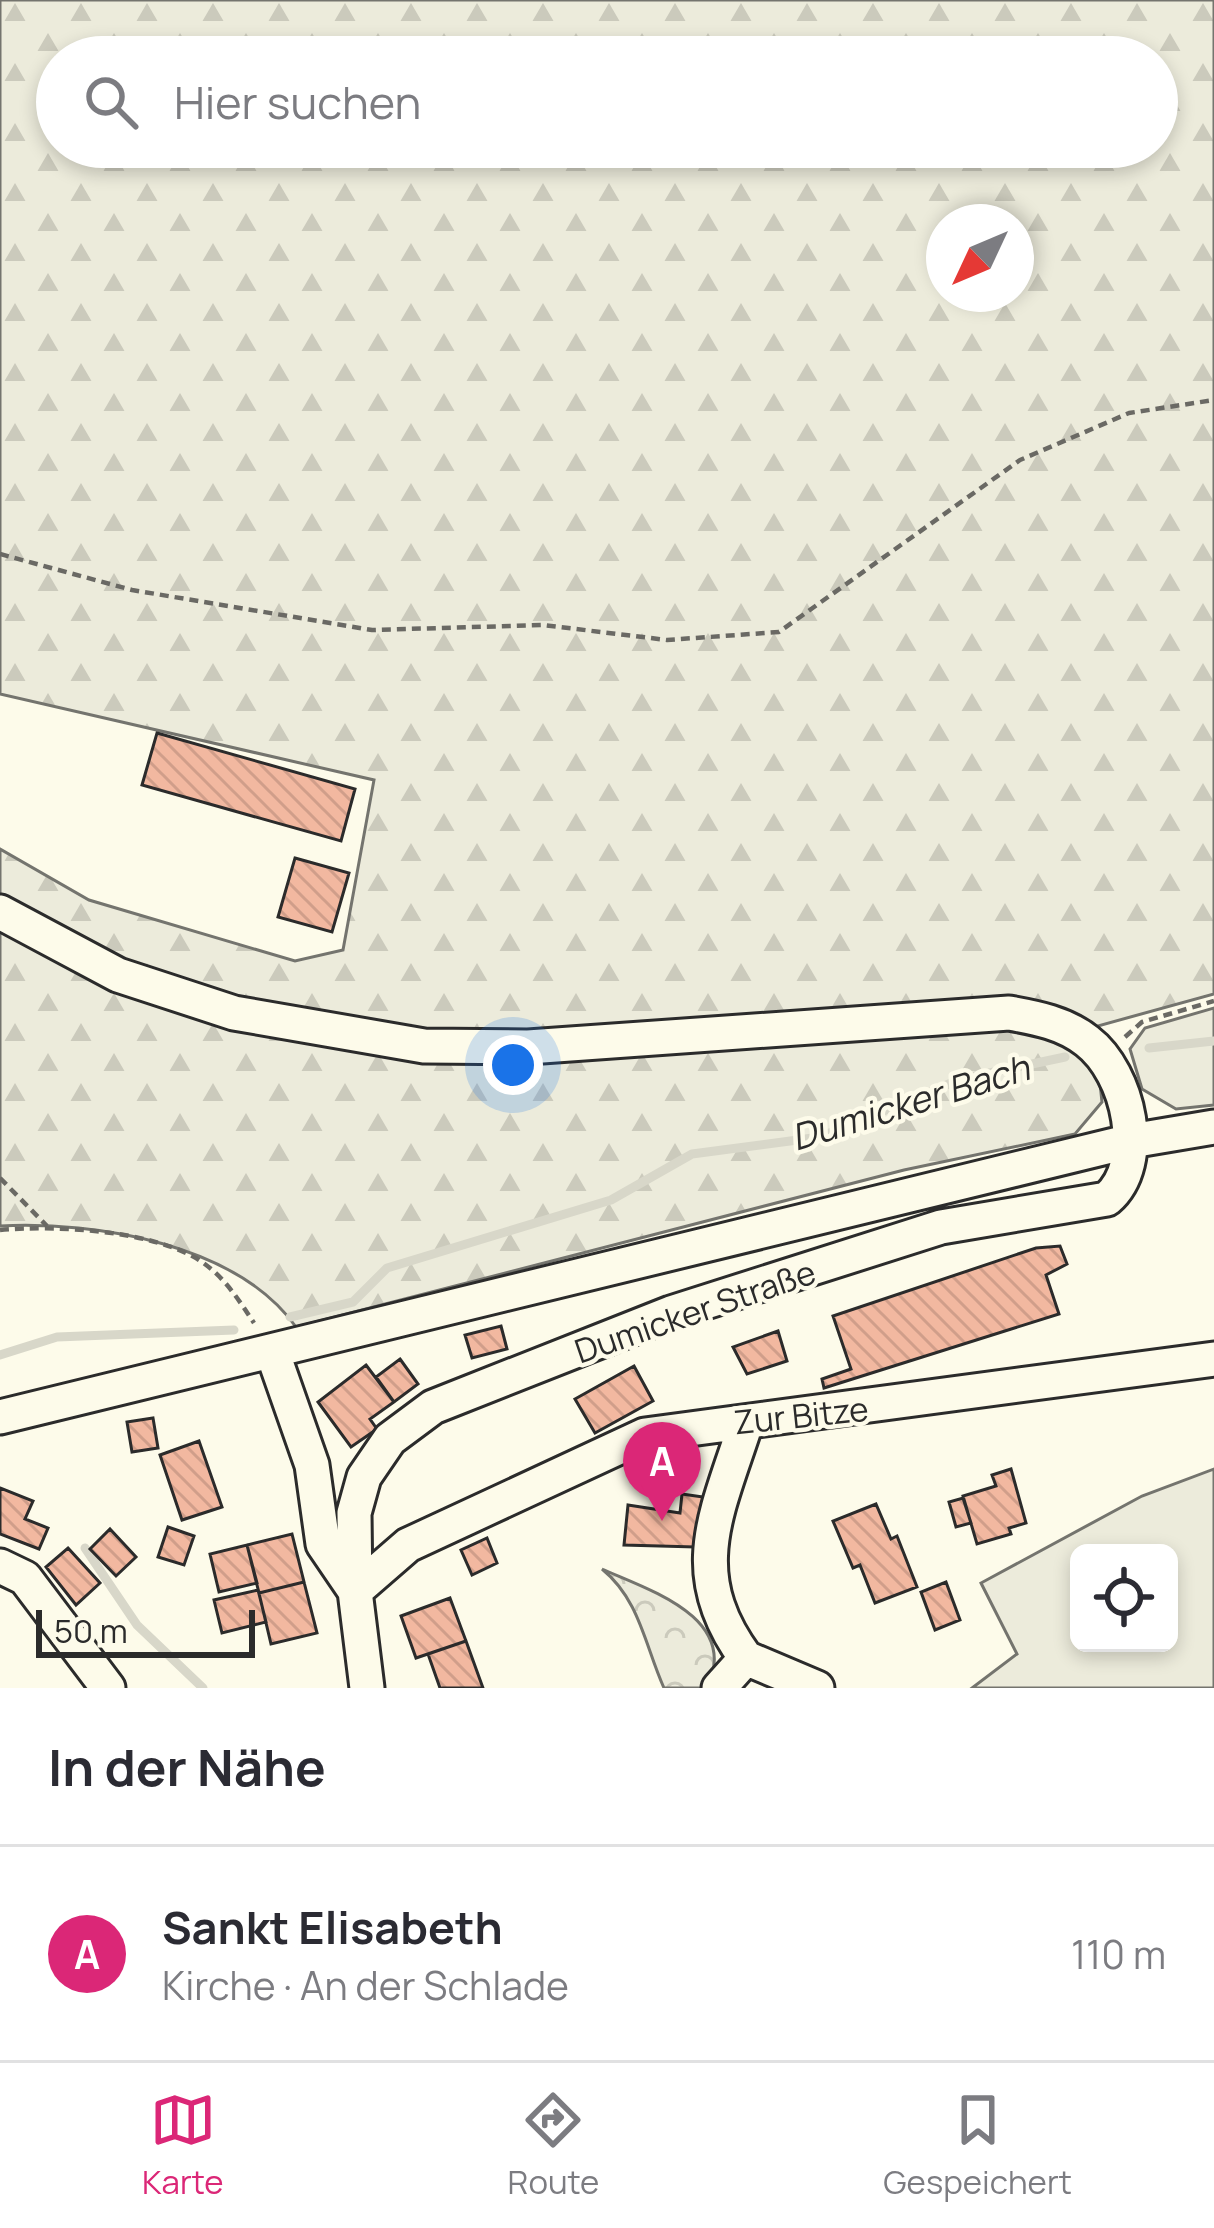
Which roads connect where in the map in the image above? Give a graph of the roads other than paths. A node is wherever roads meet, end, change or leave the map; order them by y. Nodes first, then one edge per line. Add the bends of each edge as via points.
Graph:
1 (0, 912) edge
2 (1214, 1127) edge
3 (1131, 1141) junction
4 (272, 1351) junction
5 (1214, 1359) edge
6 (0, 1417) edge
7 (746, 1423) junction
8 (0, 1566) edge
9 (356, 1592) junction
10 (746, 1658) junction
11 (108, 1688) edge
12 (367, 1688) edge
13 (719, 1688) edge
14 (818, 1688) edge

1 - 3 street via 118,975 234,1013 424,1046 528,1047 1009,1012 1046,1019 1102,1056 1122,1095
2 - 3 street
3 - 4 street
3 - 9 street, Dumicker Straße via 1125,1180 1098,1204 941,1227 670,1313 433,1407 390,1439 364,1477 354,1513
4 - 6 street
4 - 9 street, Dumicker Straße via 312,1465 323,1544
5 - 7 street, Zur Bitze
7 - 9 street, Zur Bitze via 645,1436 542,1480 408,1545
7 - 10 street via 706,1562 716,1608
8 - 11 street via 25,1578
9 - 12 street, Dumicker Straße
10 - 13 street
10 - 14 street

